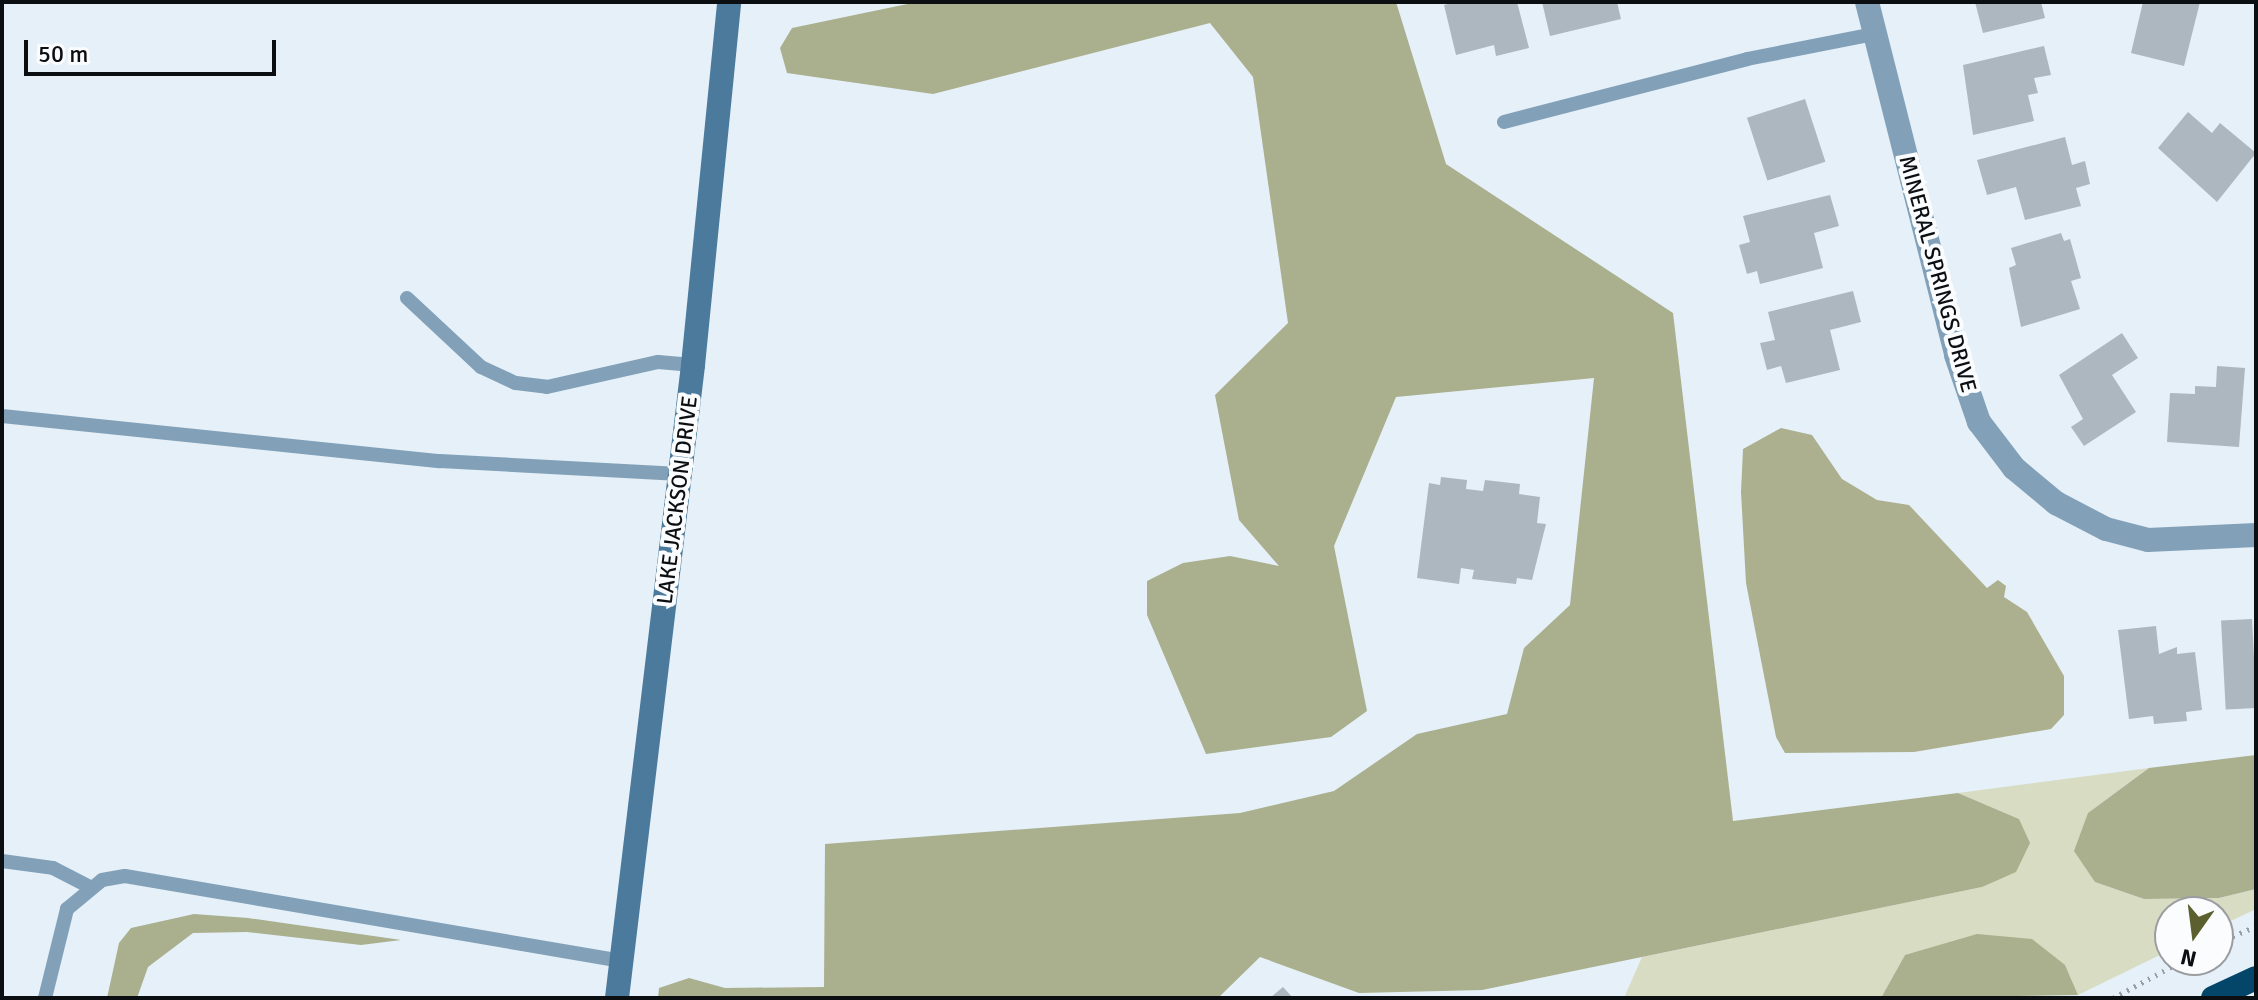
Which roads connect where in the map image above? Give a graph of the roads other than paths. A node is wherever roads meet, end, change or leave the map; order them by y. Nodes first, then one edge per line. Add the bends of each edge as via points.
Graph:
1 (729, 2) edge
2 (1867, 2) edge
3 (1875, 34) junction
4 (1504, 122) dead end
5 (407, 298) dead end
6 (693, 365) junction
7 (2, 416) edge
8 (680, 474) junction
9 (2256, 535) edge
10 (2, 861) edge
11 (90, 887) junction
12 (622, 961) junction
13 (2256, 978) edge
14 (45, 998) edge
15 (617, 998) edge
16 (2213, 998) edge

1 - 6 street, LAKE JACKSON DRIVE
2 - 3 street, MINERAL SPRINGS DRIVE
3 - 4 lane via 1747,59
3 - 9 street, MINERAL SPRINGS DRIVE via 1956,355 1979,422 2014,468 2056,503 2106,529 2148,540
5 - 6 lane via 481,367 516,383 547,387 658,362
6 - 8 street, LAKE JACKSON DRIVE
7 - 8 lane via 440,461
8 - 12 street, LAKE JACKSON DRIVE
10 - 11 lane via 53,868
11 - 12 lane via 125,876
11 - 14 lane via 63,918
12 - 15 street, LAKE JACKSON DRIVE
13 - 16 highway

